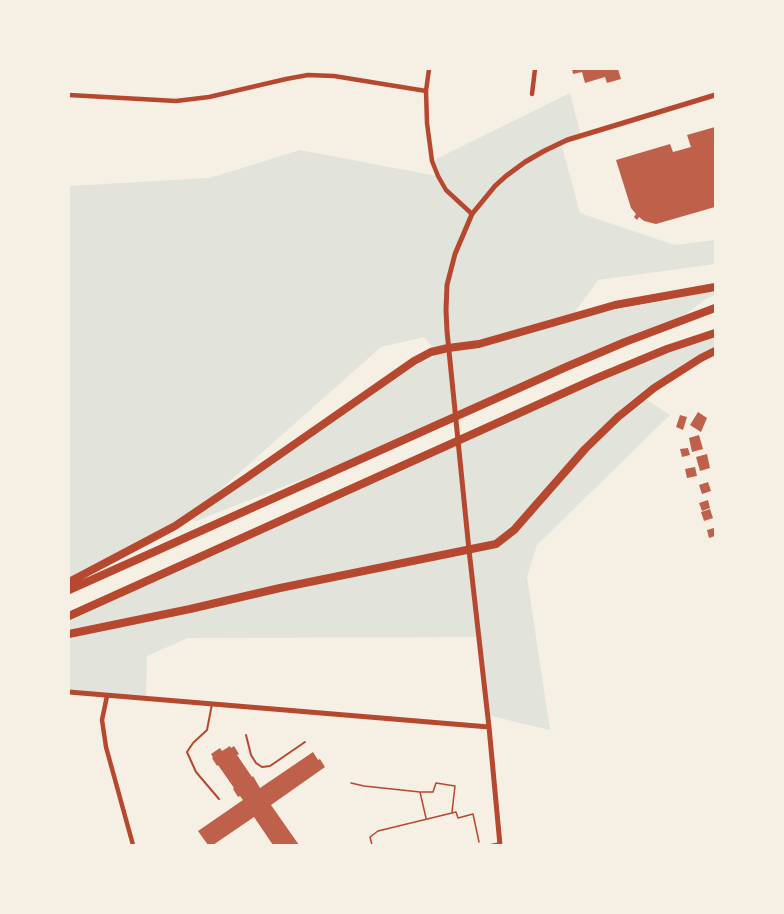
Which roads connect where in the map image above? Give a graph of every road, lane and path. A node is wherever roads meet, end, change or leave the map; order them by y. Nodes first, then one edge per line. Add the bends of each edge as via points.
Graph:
1 (429, 69) edge
2 (535, 69) edge
3 (426, 91) junction
4 (532, 94) dead end
5 (69, 95) edge
6 (715, 95) edge
7 (472, 214) junction
8 (715, 287) edge
9 (715, 308) edge
10 (715, 333) edge
11 (448, 348) junction
12 (715, 351) edge
13 (469, 550) junction
14 (69, 582) edge
15 (69, 590) edge
16 (69, 616) edge
17 (69, 634) edge
18 (69, 692) edge
19 (106, 696) junction
20 (212, 704) junction
21 (489, 727) junction
22 (246, 735) dead end
23 (305, 742) dead end
24 (351, 783) dead end
25 (420, 792) junction
26 (219, 799) dead end
27 (452, 813) junction
28 (426, 819) junction
29 (479, 842) dead end
30 (500, 844) edge
31 (133, 845) edge
32 (372, 845) edge
33 (490, 845) edge

1 - 3 street
2 - 4 street
3 - 5 street via 308,75 176,101
3 - 7 street via 432,161 446,190
6 - 7 street via 567,140 544,151 506,176
7 - 11 street via 447,285
8 - 11 highway via 615,305 479,344
9 - 15 highway via 566,367
10 - 16 highway via 597,378
11 - 13 street
11 - 14 highway via 414,361 175,526
12 - 13 highway via 654,388 618,417 496,544
13 - 17 highway
13 - 21 street
18 - 19 street
19 - 20 street
19 - 31 street via 102,720 106,747
20 - 21 street
20 - 26 lane via 207,730 187,752 196,772
21 - 30 street
22 - 23 lane via 251,755 262,767 270,766
24 - 25 path
25 - 27 path via 433,792 436,783 455,786
25 - 28 path
27 - 28 path
27 - 29 path via 456,812 458,818 473,814
28 - 32 path via 378,831 370,837
30 - 33 lane

